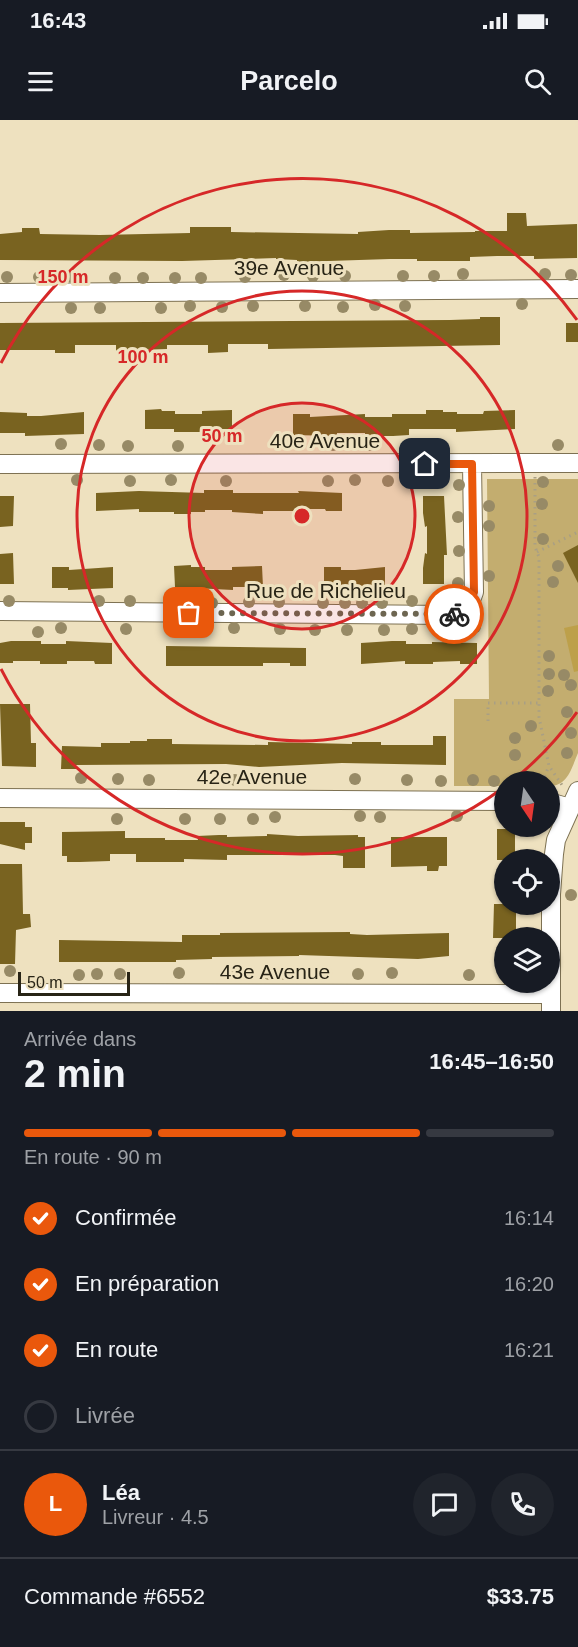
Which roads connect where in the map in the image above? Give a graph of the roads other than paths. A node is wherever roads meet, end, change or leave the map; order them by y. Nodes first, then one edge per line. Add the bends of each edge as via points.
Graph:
1 (578, 289) edge
2 (0, 293) edge
3 (578, 463) edge
4 (0, 464) edge
5 (472, 464) junction
6 (0, 611) edge
7 (0, 798) edge
8 (574, 799) edge
9 (494, 801) edge
10 (0, 993) edge
11 (158, 1003) edge
12 (551, 1003) edge

1 - 2 street, 39e Avenue
3 - 5 street, 40e Avenue
4 - 5 street, 40e Avenue
5 - 6 street, Rue de Richelieu via 474,592 468,608 460,612 449,615
7 - 9 street, 42e Avenue
8 - 12 street via 554,854
10 - 11 street, 43e Avenue
11 - 12 street, 43e Avenue

